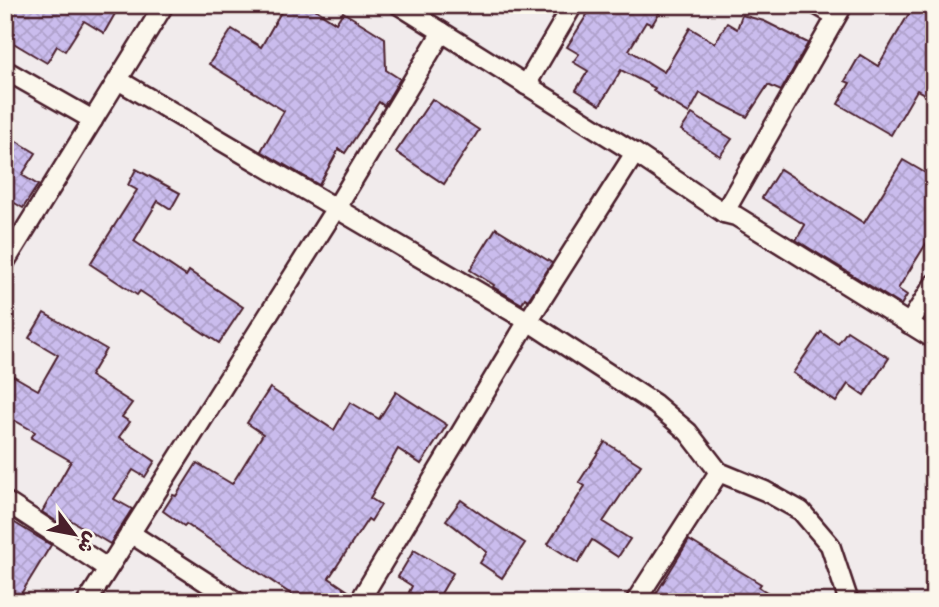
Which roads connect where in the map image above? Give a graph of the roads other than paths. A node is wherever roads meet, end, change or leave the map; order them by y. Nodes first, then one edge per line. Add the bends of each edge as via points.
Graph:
1 (164, 5) edge
2 (399, 5) edge
3 (573, 5) edge
4 (817, 5) edge
5 (839, 11) edge
6 (442, 32) junction
7 (5, 70) edge
8 (118, 80) junction
9 (526, 85) junction
10 (93, 120) junction
11 (635, 153) junction
12 (336, 208) junction
13 (724, 213) junction
14 (5, 262) edge
15 (934, 284) edge
16 (528, 321) junction
17 (909, 324) junction
18 (934, 339) edge
19 (719, 472) junction
20 (5, 501) edge
21 (130, 533) junction
22 (107, 568) junction
23 (87, 602) edge
24 (237, 602) edge
25 (359, 602) edge
26 (635, 602) edge
27 (849, 602) edge

1 - 8 street
2 - 6 street
3 - 9 street
4 - 5 street
5 - 13 street
6 - 9 street
6 - 12 street
7 - 10 street
8 - 10 street
8 - 12 street
9 - 11 street
10 - 14 street
11 - 13 street
11 - 16 street
12 - 16 street
12 - 21 street
13 - 17 street via 736,216
15 - 17 street
16 - 19 street via 655,404 688,432
16 - 25 street
17 - 18 street
19 - 26 street
19 - 27 street via 801,511 830,545
20 - 22 street
21 - 22 street
21 - 24 street
22 - 23 street

